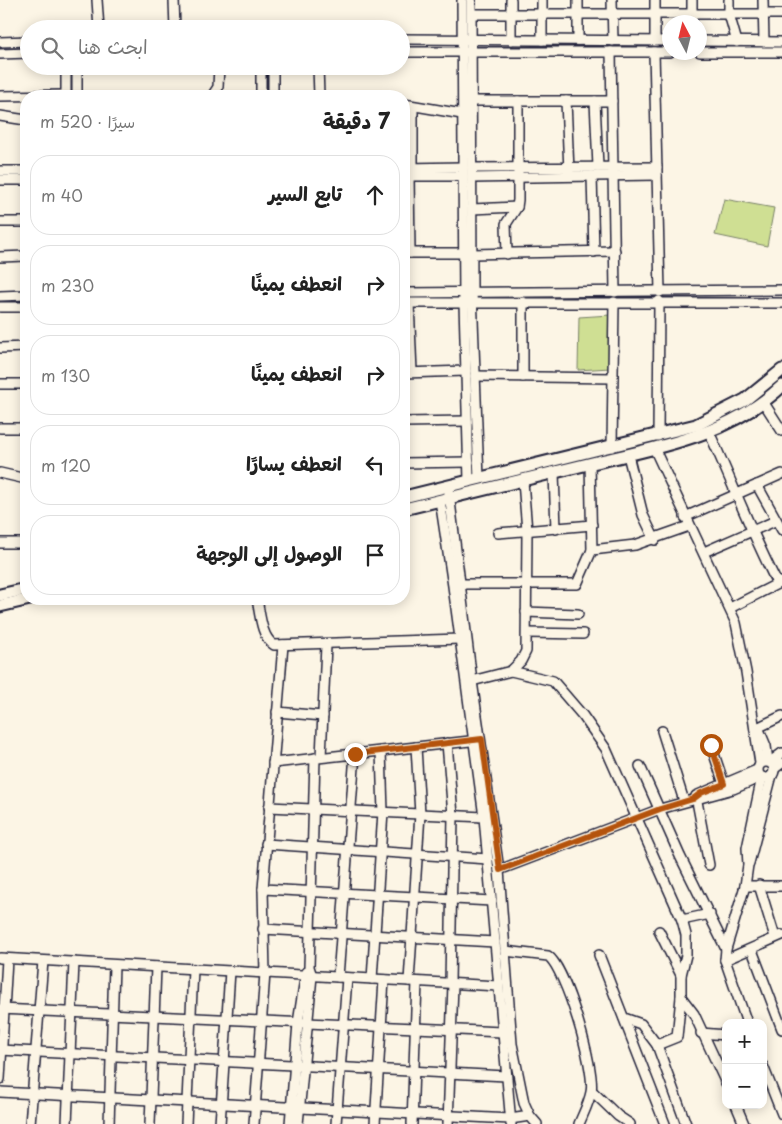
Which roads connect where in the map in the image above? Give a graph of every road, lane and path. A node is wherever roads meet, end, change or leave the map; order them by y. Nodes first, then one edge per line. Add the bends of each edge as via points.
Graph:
1 (96, 0) edge
2 (174, 0) edge
3 (462, 0) edge
4 (471, 0) edge
5 (511, 0) edge
6 (542, 0) edge
7 (578, 0) edge
8 (612, 0) edge
9 (654, 0) edge
10 (692, 0) edge
11 (729, 0) edge
12 (764, 0) edge
13 (472, 14) junction
14 (511, 14) junction
15 (542, 14) junction
16 (578, 14) junction
17 (612, 14) junction
18 (655, 14) junction
19 (729, 14) junction
20 (764, 14) junction
21 (782, 14) edge
22 (664, 15) edge
23 (692, 15) edge
24 (707, 16) edge
25 (98, 20) edge
26 (175, 20) edge
27 (410, 39) edge
28 (462, 39) junction
29 (472, 40) junction
30 (511, 40) junction
31 (542, 40) junction
32 (578, 40) junction
33 (20, 41) edge
34 (613, 41) junction
35 (656, 41) junction
36 (662, 41) edge
37 (707, 41) edge
38 (0, 42) edge
39 (738, 42) junction
40 (764, 42) junction
41 (782, 42) edge
42 (410, 52) edge
43 (462, 52) junction
44 (472, 52) junction
45 (611, 52) junction
46 (654, 52) junction
47 (662, 52) edge
48 (707, 52) edge
49 (782, 52) edge
50 (20, 53) edge
51 (0, 54) edge
52 (66, 75) edge
53 (77, 75) edge
54 (219, 75) edge
55 (261, 75) edge
56 (273, 75) edge
57 (318, 75) edge
58 (66, 90) edge
59 (77, 90) edge
60 (216, 90) edge
61 (262, 90) edge
62 (273, 90) edge
63 (318, 90) edge
64 (0, 96) edge
65 (20, 96) edge
66 (472, 101) junction
67 (518, 101) junction
68 (566, 101) junction
69 (596, 101) junction
70 (612, 102) junction
71 (410, 106) edge
72 (462, 114) junction
73 (0, 116) edge
74 (20, 119) edge
75 (518, 167) junction
76 (598, 167) junction
77 (0, 171) edge
78 (20, 171) edge
79 (613, 171) junction
80 (657, 171) junction
81 (410, 172) edge
82 (467, 172) junction
83 (569, 172) junction
84 (592, 176) junction
85 (518, 177) junction
86 (0, 180) edge
87 (20, 180) edge
88 (517, 208) junction
89 (472, 209) junction
90 (0, 222) edge
91 (20, 222) edge
92 (615, 251) junction
93 (594, 252) junction
94 (410, 253) edge
95 (468, 254) junction
96 (507, 254) junction
97 (20, 256) edge
98 (0, 257) edge
99 (782, 290) edge
100 (615, 292) junction
101 (660, 292) junction
102 (410, 293) edge
103 (468, 293) junction
104 (0, 296) edge
105 (20, 296) edge
106 (659, 301) junction
107 (523, 302) junction
108 (614, 302) junction
109 (410, 303) edge
110 (468, 303) junction
111 (782, 303) edge
112 (0, 307) edge
113 (20, 307) edge
114 (0, 348) edge
115 (20, 348) edge
116 (782, 370) edge
117 (466, 371) junction
118 (410, 372) edge
119 (475, 376) junction
120 (523, 376) junction
121 (613, 378) junction
122 (0, 384) edge
123 (20, 384) edge
124 (782, 386) edge
125 (764, 403) junction
126 (467, 421) junction
127 (410, 422) edge
128 (780, 424) edge
129 (0, 428) edge
130 (20, 428) edge
131 (709, 432) junction
132 (658, 436) junction
133 (612, 447) junction
134 (654, 448) junction
135 (628, 455) junction
136 (469, 462) junction
137 (410, 463) edge
138 (590, 464) junction
139 (0, 473) edge
140 (554, 473) junction
141 (782, 474) edge
142 (20, 478) edge
143 (474, 480) junction
144 (523, 481) junction
145 (757, 485) junction
146 (737, 492) junction
147 (446, 495) junction
148 (410, 497) edge
149 (410, 507) edge
150 (775, 521) junction
151 (687, 522) junction
152 (592, 525) junction
153 (556, 529) junction
154 (751, 530) junction
155 (782, 530) edge
156 (527, 531) junction
157 (498, 533) dead end
158 (655, 540) junction
159 (0, 543) edge
160 (20, 543) edge
161 (592, 550) junction
162 (704, 552) junction
163 (780, 582) edge
164 (461, 584) junction
165 (526, 586) junction
166 (20, 590) edge
167 (0, 595) edge
168 (20, 601) edge
169 (259, 605) edge
170 (0, 606) edge
171 (730, 608) junction
172 (526, 612) junction
173 (578, 614) dead end
174 (527, 633) junction
175 (583, 634) dead end
176 (460, 639) junction
177 (283, 645) junction
178 (326, 645) junction
179 (511, 671) junction
180 (472, 681) junction
181 (277, 712) junction
182 (323, 716) junction
183 (782, 716) edge
184 (756, 725) junction
185 (662, 731) dead end
186 (478, 740) junction
187 (447, 744) junction
188 (711, 745) dead end
189 (416, 747) junction
190 (381, 751) junction
191 (782, 753) edge
192 (355, 754) junction
193 (318, 758) junction
194 (782, 762) edge
195 (273, 763) junction
196 (640, 766) dead end
197 (766, 769) junction
198 (724, 784) junction
199 (693, 799) junction
200 (269, 807) junction
201 (312, 809) junction
202 (660, 809) junction
203 (350, 810) junction
204 (383, 812) junction
205 (420, 814) junction
206 (453, 815) junction
207 (484, 816) junction
208 (636, 818) junction
209 (266, 844) junction
210 (311, 847) junction
211 (347, 850) junction
212 (381, 852) junction
213 (417, 854) junction
214 (452, 857) junction
215 (488, 859) junction
216 (709, 865) dead end
217 (500, 870) junction
218 (759, 885) junction
219 (745, 886) junction
220 (782, 886) edge
221 (263, 889) junction
222 (310, 891) junction
223 (344, 893) junction
224 (378, 895) junction
225 (415, 897) junction
226 (451, 899) junction
227 (492, 901) junction
228 (710, 914) junction
229 (682, 920) junction
230 (263, 929) junction
231 (659, 931) dead end
232 (309, 932) junction
233 (342, 933) junction
234 (375, 935) junction
235 (778, 936) edge
236 (412, 938) junction
237 (450, 940) junction
238 (495, 942) junction
239 (726, 949) junction
240 (752, 950) junction
241 (505, 951) junction
242 (598, 955) dead end
243 (4, 958) edge
244 (726, 960) junction
245 (43, 961) junction
246 (74, 962) junction
247 (114, 965) junction
248 (156, 967) junction
249 (194, 969) junction
250 (230, 971) junction
251 (265, 973) junction
252 (308, 973) junction
253 (681, 975) junction
254 (343, 978) junction
255 (372, 979) junction
256 (384, 980) junction
257 (413, 981) junction
258 (451, 984) junction
259 (498, 986) junction
260 (681, 998) junction
261 (2, 1009) edge
262 (39, 1011) junction
263 (72, 1012) junction
264 (112, 1014) junction
265 (154, 1016) junction
266 (191, 1018) junction
267 (624, 1018) junction
268 (226, 1019) junction
269 (746, 1019) edge
270 (261, 1021) junction
271 (302, 1023) junction
272 (344, 1025) junction
273 (381, 1026) junction
274 (415, 1028) junction
275 (782, 1029) edge
276 (451, 1030) junction
277 (502, 1032) junction
278 (701, 1033) junction
279 (722, 1036) edge
280 (657, 1045) junction
281 (1, 1050) edge
282 (36, 1052) junction
283 (70, 1054) junction
284 (111, 1056) junction
285 (152, 1058) junction
286 (189, 1060) junction
287 (224, 1062) junction
288 (258, 1064) junction
289 (298, 1066) junction
290 (341, 1068) junction
291 (378, 1070) junction
292 (414, 1072) junction
293 (450, 1074) junction
294 (722, 1075) edge
295 (506, 1076) junction
296 (767, 1076) edge
297 (0, 1079) edge
298 (0, 1092) edge
299 (592, 1092) junction
300 (33, 1094) junction
301 (68, 1095) junction
302 (110, 1098) junction
303 (151, 1100) junction
304 (187, 1102) junction
305 (221, 1103) junction
306 (256, 1105) junction
307 (295, 1107) junction
308 (738, 1109) edge
309 (338, 1110) junction
310 (376, 1112) junction
311 (413, 1114) junction
312 (782, 1114) edge
313 (448, 1120) edge
314 (511, 1121) edge
315 (534, 1122) edge
316 (30, 1124) edge
317 (67, 1124) edge
318 (109, 1124) edge
319 (150, 1124) edge
320 (186, 1124) edge
321 (220, 1124) edge
322 (254, 1124) edge
323 (290, 1124) edge
324 (298, 1124) edge
325 (336, 1124) edge
326 (375, 1124) edge
327 (412, 1124) edge
328 (579, 1124) edge
329 (630, 1124) edge
330 (665, 1124) edge
331 (686, 1124) edge
332 (744, 1124) edge

1 - 25 street
2 - 26 street
3 - 28 street
4 - 13 street
5 - 14 street
6 - 15 street
7 - 16 street
8 - 17 street
9 - 18 street
10 - 23 street
11 - 19 street
12 - 20 street
13 - 14 street
13 - 29 street
14 - 15 street
14 - 30 street
15 - 16 street
15 - 31 street
16 - 17 street
16 - 32 street
17 - 18 street
17 - 34 street
18 - 22 street
18 - 35 street
19 - 20 street
19 - 24 street
19 - 39 street
20 - 21 street
20 - 40 street
27 - 28 street
28 - 29 street
28 - 43 street
29 - 30 street
29 - 44 street
30 - 31 street
31 - 32 street
32 - 34 street
33 - 38 street
34 - 35 street
35 - 36 street
37 - 39 street
39 - 40 street
40 - 41 street
42 - 43 street
43 - 44 street
43 - 72 street
44 - 45 street
44 - 66 street
45 - 46 street
45 - 70 street
46 - 47 street
46 - 80 street
48 - 49 street
50 - 51 street
52 - 58 street
53 - 59 street
54 - 60 street
55 - 61 street
56 - 62 street
57 - 63 street
64 - 65 street
66 - 67 street
66 - 82 street
67 - 68 street
67 - 75 street
68 - 69 street
68 - 83 street
69 - 70 street
69 - 76 street
70 - 79 street
71 - 72 street
72 - 82 street
73 - 74 street
75 - 82 street
75 - 83 street
75 - 85 street
76 - 79 street
76 - 83 street
77 - 78 street
79 - 80 street
79 - 84 street
79 - 92 street
80 - 101 street
81 - 82 street
82 - 85 street
82 - 89 street
82 - 95 street
83 - 84 street
83 - 85 street
84 - 93 street
85 - 88 street
86 - 87 street
88 - 89 street
88 - 96 street via 506,224
89 - 95 street
90 - 91 street
92 - 93 street
92 - 100 street
93 - 96 street
94 - 95 street
95 - 96 street
95 - 103 street
97 - 98 street
99 - 101 street
100 - 101 street
100 - 103 street
102 - 103 street
103 - 110 street
104 - 105 street
106 - 108 street
106 - 111 street
106 - 132 street
107 - 108 street
107 - 110 street
107 - 120 street
108 - 121 street
109 - 110 street
110 - 117 street
110 - 119 street
112 - 113 street
114 - 115 street
116 - 132 main road via 745,400 721,414
117 - 118 street
117 - 126 street
119 - 120 street
119 - 143 street
120 - 121 street
121 - 133 street
122 - 123 street
124 - 125 main road
125 - 128 street
125 - 131 main road
126 - 127 street
126 - 136 street
129 - 130 street
131 - 134 main road
131 - 146 street
132 - 133 main road
133 - 143 main road
134 - 135 main road
134 - 151 street
135 - 138 main road
135 - 158 street via 643,515
136 - 137 street
136 - 143 street
138 - 140 main road
138 - 152 street
139 - 142 street
140 - 144 main road
140 - 153 street
141 - 145 street
143 - 147 main road
144 - 147 main road
144 - 156 street
145 - 146 street
145 - 150 street
146 - 151 street
146 - 154 street
147 - 148 main road
147 - 149 main road
147 - 164 street
147 - 176 street
150 - 154 street
150 - 155 street
151 - 158 street
151 - 162 street
152 - 153 street
152 - 161 street
153 - 156 street
154 - 162 street
154 - 163 street
156 - 157 street
156 - 165 street
158 - 161 street
159 - 160 street
161 - 165 street via 577,584
162 - 171 street
163 - 171 street
164 - 165 street
164 - 180 street
165 - 172 street
166 - 167 main road
168 - 170 main road
169 - 177 street via 268,640 274,646
171 - 184 street
172 - 173 street
172 - 174 street
174 - 175 street
174 - 179 street via 526,651
176 - 178 street
176 - 186 street
177 - 178 street
177 - 181 street
178 - 182 street
179 - 180 street
179 - 208 street via 548,678 557,685 606,748
180 - 186 street
181 - 182 street
181 - 195 street
182 - 193 street
183 - 184 street
184 - 197 street via 766,746
185 - 199 street
186 - 187 street
186 - 207 street
186 - 217 street
187 - 189 street
187 - 206 street
188 - 198 street
189 - 190 street
189 - 205 street
190 - 192 street
190 - 204 street
191 - 197 street
192 - 193 street
192 - 203 street
193 - 195 street
193 - 201 street
194 - 197 street
195 - 200 street
196 - 202 street
197 - 198 street
197 - 199 street via 733,789
197 - 219 street via 747,848
198 - 199 street
199 - 202 street
199 - 216 street
200 - 201 street
200 - 209 street
201 - 203 street
201 - 210 street
202 - 208 street
202 - 228 street
203 - 204 street
203 - 211 street
204 - 205 street
204 - 212 street
205 - 206 street
205 - 213 street
206 - 207 street
206 - 214 street
207 - 215 street
208 - 217 street
208 - 229 street
209 - 210 street
209 - 221 street
210 - 211 street
210 - 222 street
211 - 212 street
211 - 223 street
212 - 213 street
212 - 224 street
213 - 214 street
213 - 225 street
214 - 215 street
214 - 226 street
215 - 227 street
217 - 241 street
218 - 219 street
218 - 220 street
218 - 235 street
219 - 239 street
221 - 222 street
221 - 230 street
222 - 223 street
222 - 232 street
223 - 224 street
223 - 233 street
224 - 225 street
224 - 234 street
225 - 226 street
225 - 236 street
226 - 227 street
226 - 237 street
227 - 238 street
228 - 229 street
228 - 239 street
229 - 253 street via 686,955
230 - 232 street
230 - 251 street
231 - 253 street
232 - 233 street
232 - 252 street
233 - 234 street
233 - 254 street
234 - 236 street
234 - 255 street
235 - 240 street
236 - 237 street
236 - 257 street
237 - 238 street
237 - 258 street
238 - 259 street
239 - 244 street
240 - 244 street
240 - 275 street
241 - 299 street via 548,956 558,968 588,1052
241 - 315 street via 512,1044 519,1082
242 - 267 street
243 - 245 street
243 - 261 street
244 - 269 street
245 - 246 street
245 - 262 street
246 - 247 street
246 - 263 street
247 - 248 street
247 - 264 street
248 - 249 street
248 - 265 street
249 - 250 street
249 - 266 street
250 - 251 street
250 - 268 street
251 - 252 street
251 - 270 street
252 - 254 street
252 - 271 street
253 - 260 street
254 - 255 street
254 - 272 street
255 - 256 street
256 - 257 street
256 - 273 street
257 - 258 street
257 - 274 street
258 - 259 street
258 - 276 street
259 - 277 street
260 - 278 street via 694,1014
260 - 280 street via 677,1037
261 - 262 street
261 - 281 street
262 - 263 street
262 - 282 street
263 - 264 street
263 - 283 street
264 - 265 street
264 - 284 street
265 - 266 street
265 - 285 street
266 - 268 street
266 - 286 street
267 - 280 street via 641,1024
267 - 330 street
268 - 270 street
268 - 287 street
270 - 271 street
270 - 288 street
271 - 272 street
271 - 289 street
272 - 273 street
272 - 290 street
273 - 274 street
273 - 291 street
274 - 276 street
274 - 292 street
276 - 277 street
276 - 293 street
277 - 295 street
278 - 279 street
278 - 294 street
280 - 331 street
281 - 282 street
281 - 297 street
282 - 283 street
282 - 300 street
283 - 284 street
283 - 301 street
284 - 285 street
284 - 302 street
285 - 286 street
285 - 303 street
286 - 287 street
286 - 304 street
287 - 288 street
287 - 305 street
288 - 289 street
288 - 306 street
289 - 290 street
289 - 307 street
290 - 291 street
290 - 309 street
291 - 292 street
291 - 310 street
292 - 293 street
292 - 311 street
293 - 295 street
293 - 313 street
295 - 314 street
296 - 312 street
298 - 300 street
299 - 328 street
299 - 329 street
300 - 301 street
300 - 316 street
301 - 302 street
301 - 317 street
302 - 303 street
302 - 318 street
303 - 304 street
303 - 319 street
304 - 305 street
304 - 320 street
305 - 306 street
305 - 321 street
306 - 307 street
306 - 322 street
307 - 309 street
307 - 323 street
307 - 324 street
308 - 332 street
309 - 310 street
309 - 325 street
310 - 311 street
310 - 326 street
311 - 313 street
311 - 327 street
313 - 314 street
314 - 315 street

